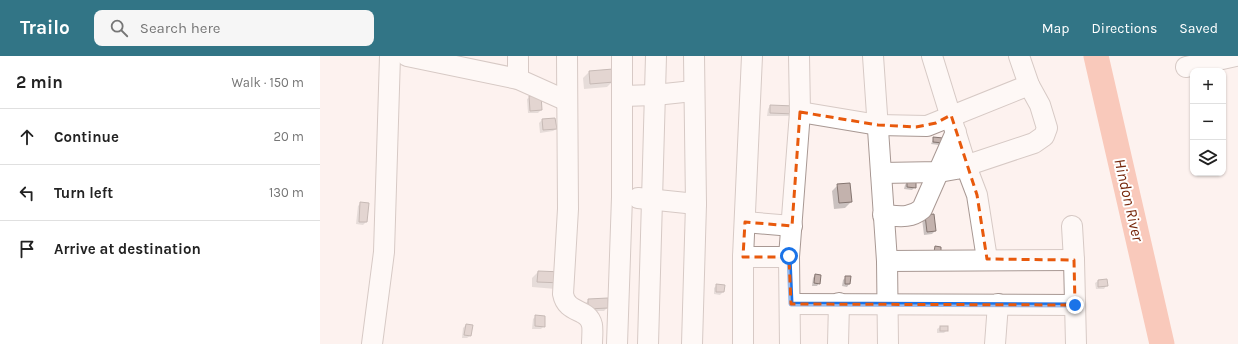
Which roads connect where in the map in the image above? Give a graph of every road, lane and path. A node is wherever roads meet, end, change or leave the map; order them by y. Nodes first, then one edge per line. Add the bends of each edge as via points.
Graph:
1 (390, 56) edge
2 (407, 56) edge
3 (518, 56) edge
4 (567, 56) edge
5 (622, 56) edge
6 (656, 56) edge
7 (694, 56) edge
8 (752, 56) edge
9 (799, 56) edge
10 (873, 56) edge
11 (932, 56) edge
12 (1019, 56) edge
13 (1236, 56) edge
14 (439, 59) edge
15 (1186, 67) dead end
16 (518, 79) junction
17 (1029, 85) junction
18 (693, 91) junction
19 (655, 95) junction
20 (623, 96) junction
21 (567, 101) junction
22 (800, 112) junction
23 (953, 124) junction
24 (878, 125) junction
25 (966, 166) junction
26 (939, 172) junction
27 (882, 173) junction
28 (622, 197) junction
29 (651, 199) junction
30 (696, 204) junction
31 (884, 215) junction
32 (745, 222) junction
33 (792, 226) junction
34 (1072, 226) dead end
35 (789, 256) junction
36 (743, 257) junction
37 (987, 259) junction
38 (887, 260) junction
39 (1074, 260) junction
40 (839, 303) junction
41 (888, 303) junction
42 (791, 304) junction
43 (998, 304) junction
44 (1075, 305) junction
45 (372, 344) edge
46 (592, 344) edge
47 (618, 344) edge
48 (648, 344) edge
49 (692, 344) edge
50 (743, 344) edge
51 (790, 344) edge
52 (838, 344) edge
53 (888, 344) edge
54 (995, 344) edge
55 (1076, 344) edge

1 - 45 street via 384,252
2 - 14 street
3 - 16 street
4 - 21 street
5 - 20 street
6 - 19 street
7 - 18 street
8 - 32 street
9 - 22 street
10 - 24 street
11 - 23 street
12 - 17 street
13 - 15 street
14 - 16 street
16 - 21 street
17 - 23 street
17 - 25 street via 1045,117 1047,128 1044,136 1034,143
18 - 19 street
18 - 30 street
19 - 20 street
19 - 29 street
20 - 28 street
21 - 46 street via 568,209 564,294 565,302 571,309 588,317 592,325
22 - 24 street
22 - 33 street
23 - 24 street
23 - 25 street
23 - 26 street
24 - 27 street
25 - 26 street
25 - 37 street via 977,195
26 - 27 street
26 - 31 street via 922,209 916,214 908,217
27 - 31 street
28 - 29 street
28 - 47 street
29 - 30 street
29 - 48 street
30 - 49 street
31 - 38 street
32 - 33 street
32 - 36 street
33 - 35 street
34 - 39 street
35 - 36 street
35 - 42 street
36 - 50 street
37 - 38 street
37 - 39 street
38 - 41 street
39 - 44 street
40 - 41 street
40 - 42 street
40 - 52 street
41 - 43 street
41 - 53 street
42 - 51 street
43 - 44 street
43 - 54 street
44 - 55 street

